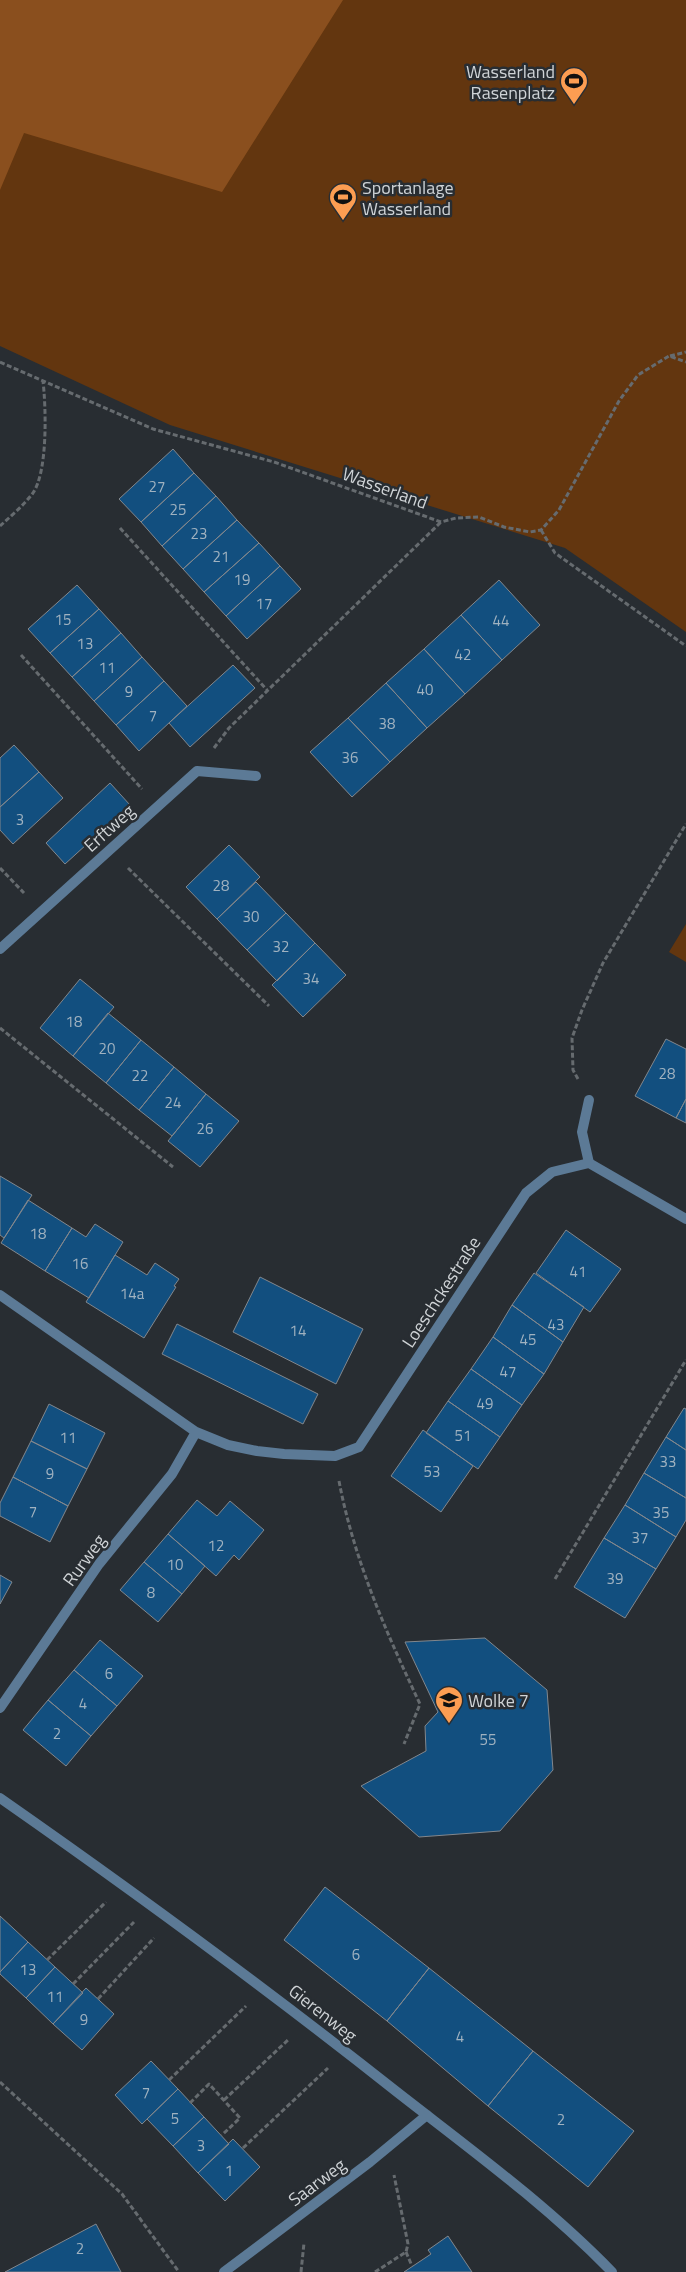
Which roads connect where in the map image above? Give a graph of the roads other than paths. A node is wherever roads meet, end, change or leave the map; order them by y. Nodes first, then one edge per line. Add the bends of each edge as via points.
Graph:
1 (256, 776) dead end
2 (0, 949) edge
3 (589, 1100) road end
4 (589, 1163) junction
5 (686, 1219) edge
6 (0, 1295) edge
7 (196, 1432) junction
8 (0, 1708) edge
9 (0, 1798) edge
10 (427, 2115) junction
11 (224, 2272) edge
12 (612, 2272) edge

1 - 2 street, Erftweg via 197,771
3 - 4 street via 582,1132
4 - 5 street
4 - 7 street, Loeschckestraße via 552,1172 526,1193 359,1447 335,1456 257,1452
6 - 7 street
7 - 8 street, Rurweg via 172,1474 100,1564
9 - 10 street, Gierenweg via 265,1988
10 - 11 street, Saarweg
10 - 12 street, Gierenweg via 524,2193

